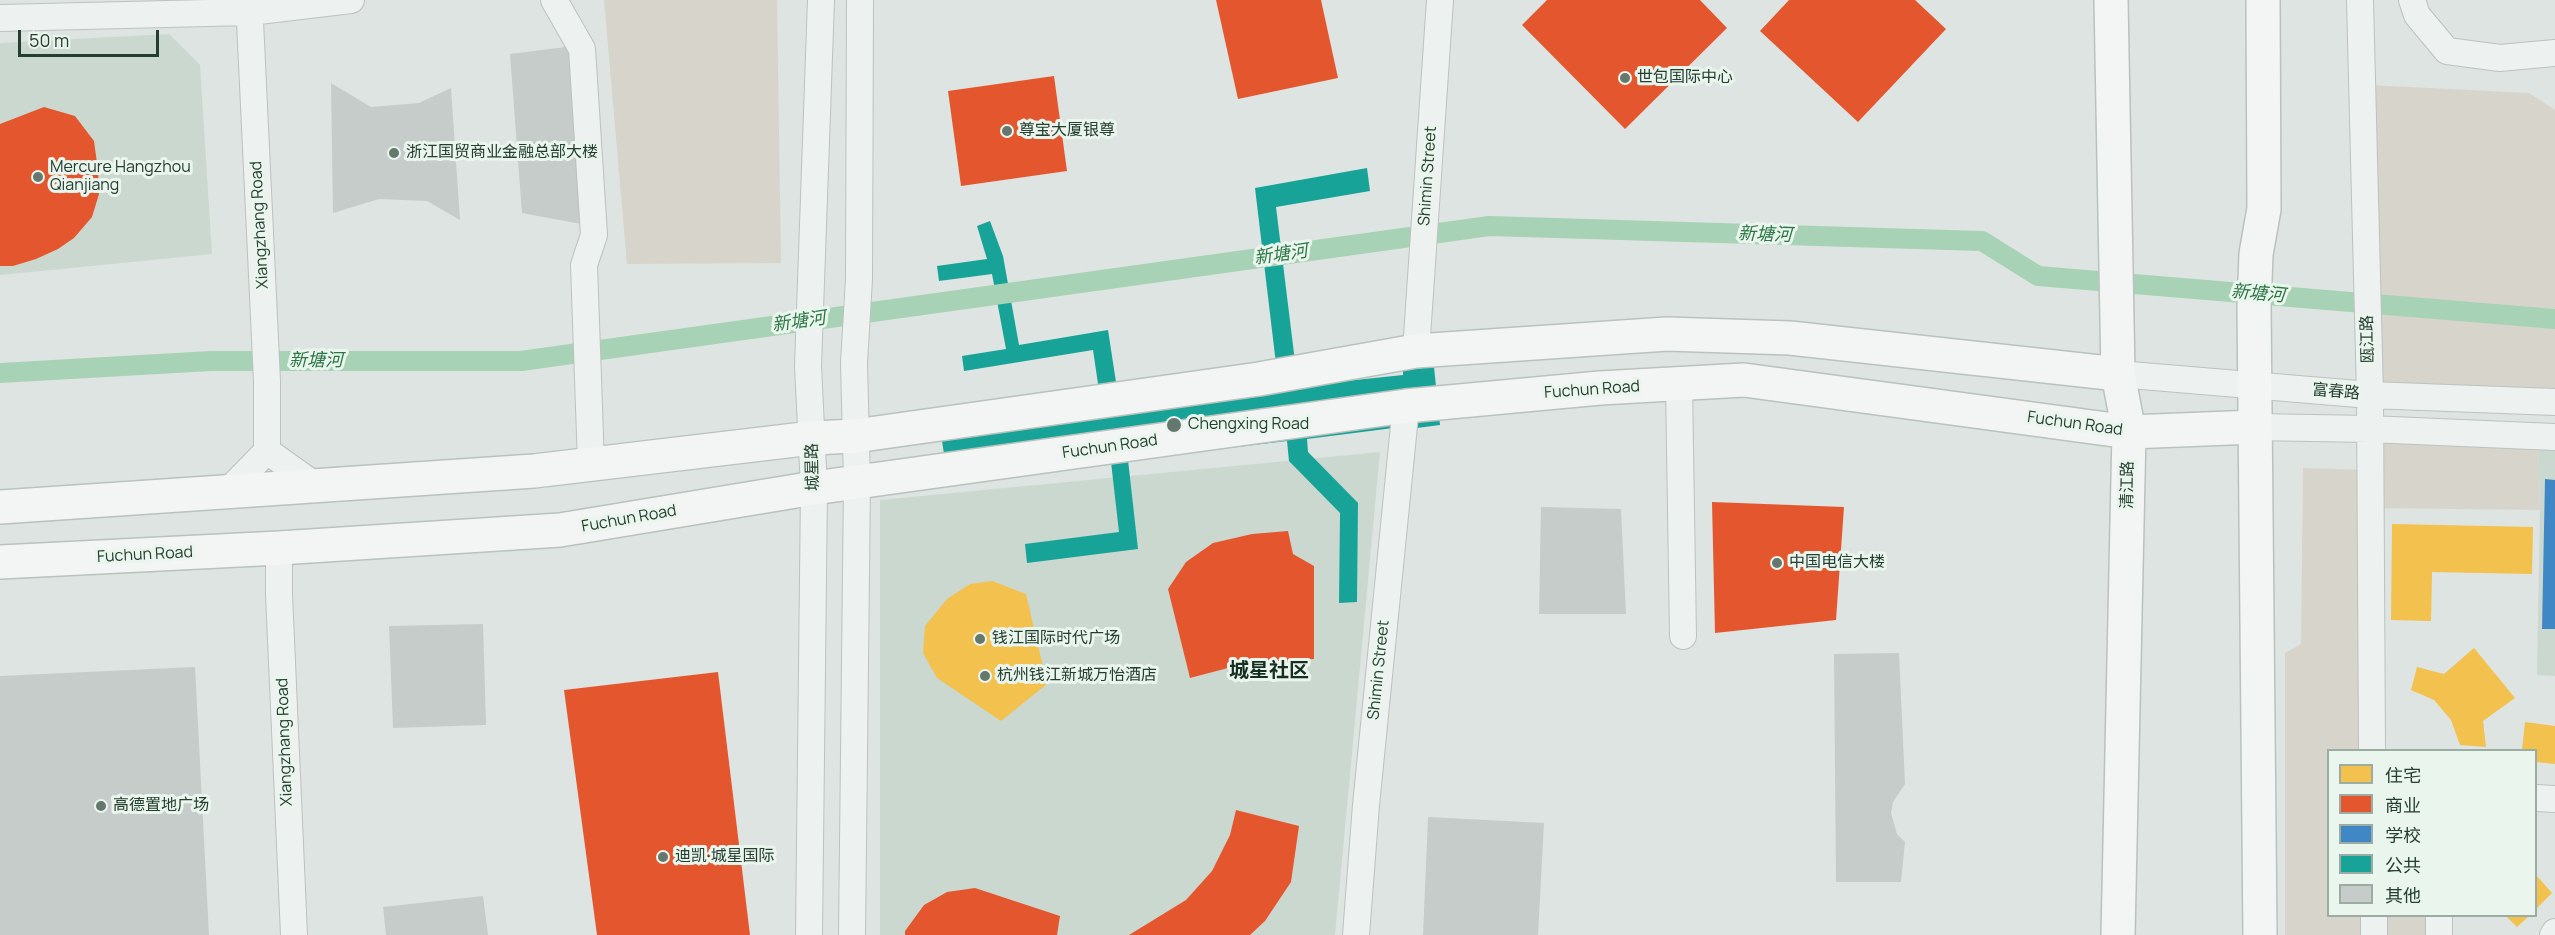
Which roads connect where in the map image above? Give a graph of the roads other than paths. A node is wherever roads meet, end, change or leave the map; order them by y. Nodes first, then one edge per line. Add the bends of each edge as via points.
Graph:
1 (351, 0) edge
2 (554, 0) edge
3 (821, 0) edge
4 (860, 0) edge
5 (1440, 0) edge
6 (2111, 0) edge
7 (2263, 0) edge
8 (2360, 0) edge
9 (2412, 0) edge
10 (250, 6) edge
11 (0, 18) edge
12 (2555, 53) edge
13 (1416, 351) junction
14 (2118, 374) junction
15 (1679, 384) junction
16 (2255, 384) junction
17 (2370, 394) junction
18 (2555, 402) edge
19 (1406, 406) junction
20 (2255, 427) junction
21 (2369, 429) junction
22 (2129, 432) junction
23 (855, 436) junction
24 (2555, 437) edge
25 (812, 438) junction
26 (267, 451) junction
27 (591, 464) junction
28 (857, 482) junction
29 (316, 486) junction
30 (814, 488) junction
31 (228, 491) junction
32 (0, 507) edge
33 (279, 548) junction
34 (0, 562) edge
35 (1683, 636) dead end
36 (2372, 749) edge
37 (2537, 798) edge
38 (2555, 799) edge
39 (2374, 917) edge
40 (2439, 917) edge
41 (294, 935) edge
42 (809, 935) edge
43 (852, 935) edge
44 (1356, 935) edge
45 (2118, 935) edge
46 (2260, 935) edge
47 (2374, 935) edge
48 (2439, 935) edge

1 - 10 street
2 - 27 street via 582,49 594,235 584,265
3 - 25 street, 城星路 via 808,366
4 - 23 street
5 - 13 street, Shimin Street
6 - 14 main road, 清江路
7 - 16 main road via 2264,208 2256,254
8 - 17 street, 瓯江路
9 - 12 street via 2417,15 2446,51 2500,58
10 - 11 street
10 - 26 street, Xiangzhang Road
13 - 14 main road via 1667,334 1790,338
13 - 23 main road via 1259,379
14 - 16 street, 富春路
14 - 22 main road, 清江路
15 - 19 main road, Fuchun Road
15 - 22 main road, Fuchun Road via 1744,380
15 - 35 street
16 - 17 street, 富春路
16 - 20 main road
17 - 18 street, 富春路
17 - 21 street, 瓯江路
19 - 28 main road, Fuchun Road
19 - 44 street, Shimin Street
20 - 21 street
20 - 22 main road, Fuchun Road
20 - 46 main road
21 - 24 street
21 - 36 street, 瓯江路
22 - 45 main road, 清江路
23 - 25 main road
23 - 28 street
25 - 27 main road
25 - 30 street, 城星路
26 - 29 street
26 - 31 street
27 - 29 main road
28 - 30 main road, Fuchun Road
28 - 43 street
29 - 31 main road
30 - 33 main road, Fuchun Road via 560,530
30 - 42 street, 城星路
31 - 32 main road
33 - 34 main road, Fuchun Road
33 - 41 street, Xiangzhang Road
37 - 38 street
39 - 47 street
40 - 48 street

